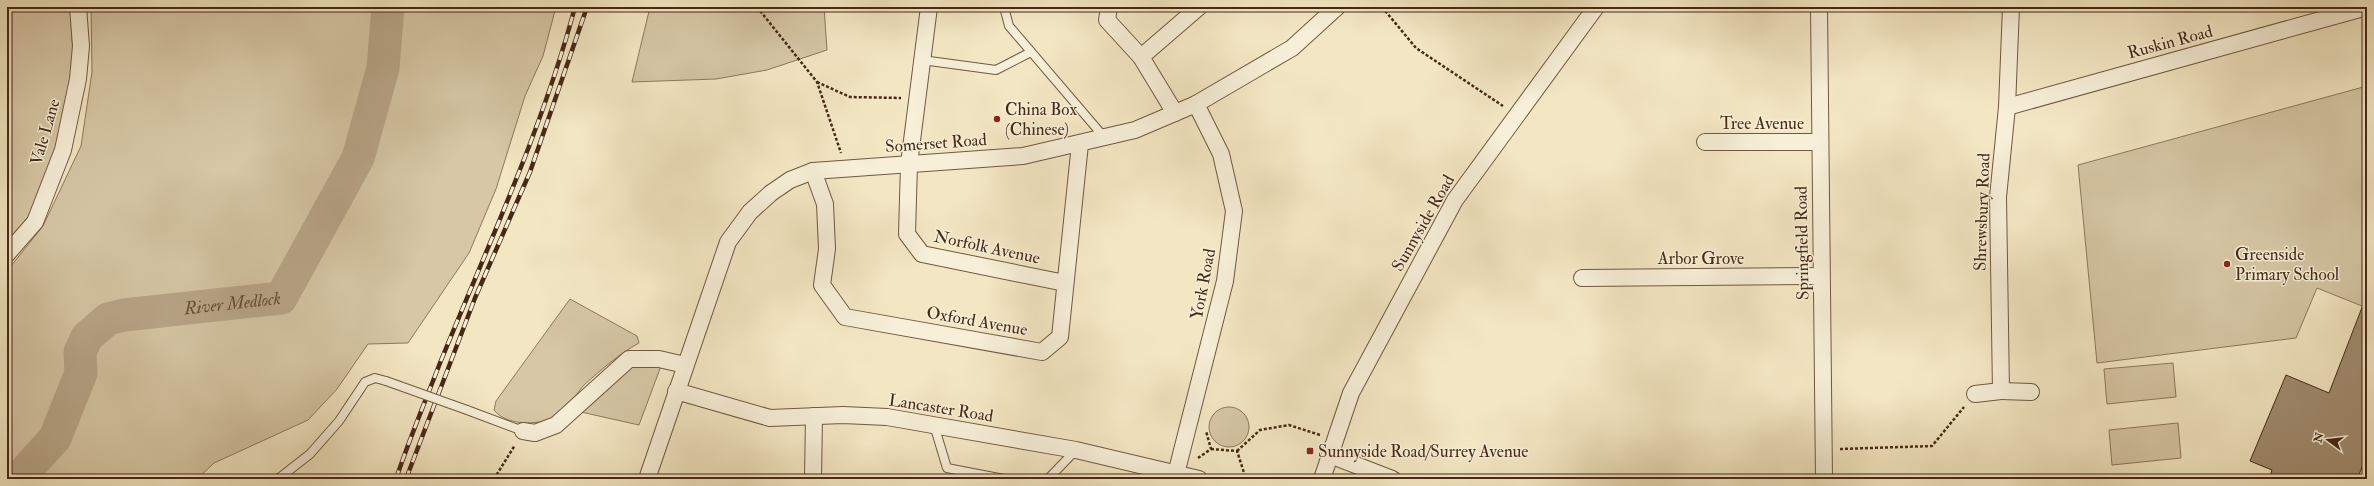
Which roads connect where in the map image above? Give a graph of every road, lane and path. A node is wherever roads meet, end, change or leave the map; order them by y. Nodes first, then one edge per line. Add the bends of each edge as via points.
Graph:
1 (78, 7) edge
2 (757, 7) edge
3 (929, 7) edge
4 (1004, 7) edge
5 (1109, 7) edge
6 (1199, 7) edge
7 (1337, 7) edge
8 (1382, 7) edge
9 (1596, 7) edge
10 (1819, 7) edge
11 (2011, 7) edge
12 (2367, 7) edge
13 (1031, 52) junction
14 (1141, 57) junction
15 (922, 60) junction
16 (817, 82) junction
17 (918, 98) junction
18 (1196, 104) junction
19 (2007, 107) junction
20 (1175, 113) junction
21 (1517, 115) junction
22 (1104, 138) junction
23 (1705, 142) dead end
24 (1820, 142) junction
25 (1080, 144) junction
26 (909, 164) junction
27 (846, 167) junction
28 (813, 171) junction
29 (7, 254) edge
30 (1821, 276) junction
31 (1582, 278) dead end
32 (1065, 283) junction
33 (685, 364) junction
34 (676, 391) junction
35 (2001, 391) junction
36 (2032, 392) dead end
37 (1975, 394) joint
38 (814, 416) junction
39 (934, 425) junction
40 (524, 431) junction
41 (1335, 440) junction
42 (1211, 449) dead end
43 (1076, 450) junction
44 (1823, 450) junction
45 (1237, 452) junction
46 (1330, 456) junction
47 (1176, 474) junction
48 (278, 479) edge
49 (494, 479) edge
50 (647, 479) edge
51 (813, 479) edge
52 (1004, 479) edge
53 (1048, 479) edge
54 (1196, 479) edge
55 (1246, 479) edge
56 (1322, 479) edge
57 (1392, 479) edge
58 (1824, 479) edge

1 - 29 street, Vale Lane via 81,46 78,79 63,150 35,222
2 - 16 path
3 - 15 street, Norfolk Avenue
4 - 13 lane via 1009,26
5 - 14 street via 1107,20
6 - 14 street
7 - 18 street, Somerset Road via 1292,48
8 - 21 path via 1416,48
9 - 21 street, Sunnyside Road
10 - 24 street, Springfield Road
11 - 19 street, Shrewsbury Road
12 - 19 street, Ruskin Road
13 - 15 lane via 996,70
13 - 22 lane
14 - 20 street
15 - 17 street, Norfolk Avenue
16 - 17 path via 850,97
16 - 27 path
17 - 26 street, Norfolk Avenue
18 - 20 street, Somerset Road
18 - 47 street, York Road via 1221,154 1234,211 1225,281
19 - 35 street, Shrewsbury Road via 1998,197
20 - 22 street, Somerset Road via 1135,130
21 - 41 street, Sunnyside Road via 1455,200 1351,393
22 - 25 street, Somerset Road
23 - 24 street, Tree Avenue
24 - 30 street, Springfield Road
25 - 26 street, Somerset Road via 1022,156
25 - 32 street, Oxford Avenue
26 - 27 street, Somerset Road
26 - 32 street, Norfolk Avenue via 908,234 922,254
27 - 28 street, Somerset Road
28 - 32 street, Oxford Avenue via 825,204 827,248 822,285 845,317 1042,352 1060,337
28 - 33 street, Somerset Road via 790,180 771,193 750,212 728,242
30 - 31 street, Arbor Grove
30 - 44 street, Springfield Road
33 - 34 street, Somerset Road
33 - 40 street via 659,359 629,359 556,425 535,433
34 - 38 street, Lancaster Road via 770,418
34 - 50 street, Somerset Road
35 - 36 street
35 - 37 street
37 - 44 path via 1932,446
38 - 39 street, Lancaster Road via 886,417
38 - 51 street
39 - 43 street, Lancaster Road
39 - 52 lane via 947,468
40 - 48 lane, bridge via 375,378 365,382 339,421 315,448
40 - 49 path
41 - 45 path via 1289,425 1260,430
41 - 46 street, Sunnyside Road
42 - 45 path
43 - 47 street, Lancaster Road
43 - 53 lane
44 - 58 street, Springfield Road
45 - 55 path
46 - 56 street, Sunnyside Road
46 - 57 street
47 - 54 street, Lancaster Road

